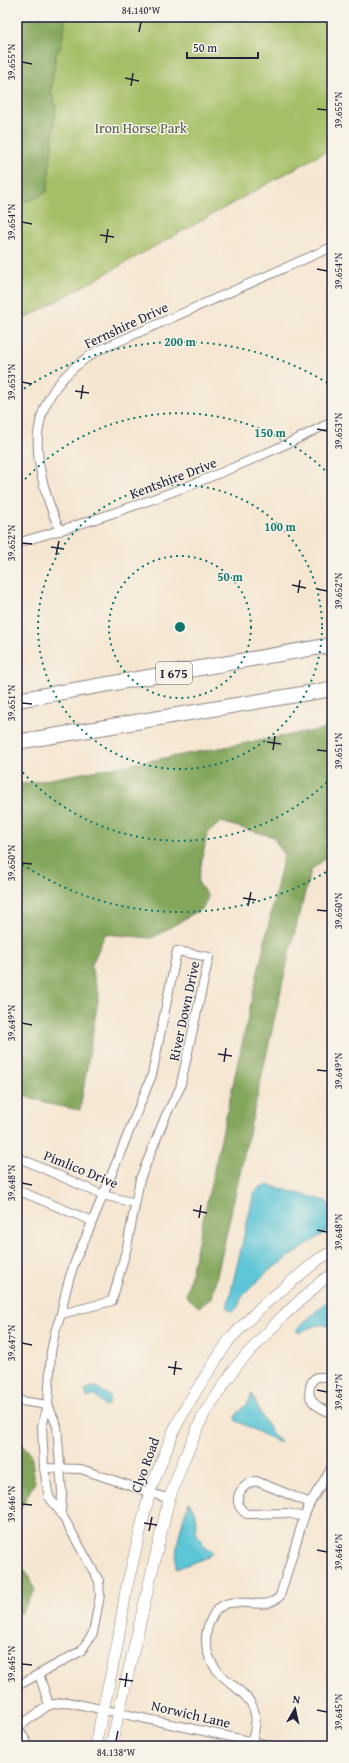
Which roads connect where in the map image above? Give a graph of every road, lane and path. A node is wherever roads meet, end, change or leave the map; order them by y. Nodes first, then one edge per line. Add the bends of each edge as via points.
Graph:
1 (332, 247) edge
2 (332, 422) edge
3 (60, 531) junction
4 (17, 543) edge
5 (332, 645) edge
6 (332, 689) edge
7 (17, 700) edge
8 (17, 742) edge
9 (17, 1157) edge
10 (17, 1190) edge
11 (103, 1195) junction
12 (135, 1203) junction
13 (92, 1221) junction
14 (332, 1252) edge
15 (332, 1275) edge
16 (61, 1314) junction
17 (332, 1377) edge
18 (18, 1402) edge
19 (48, 1405) junction
20 (332, 1413) edge
21 (332, 1467) edge
22 (44, 1468) junction
23 (60, 1468) junction
24 (150, 1491) junction
25 (169, 1499) junction
26 (310, 1503) junction
27 (61, 1513) junction
28 (304, 1517) junction
29 (39, 1674) junction
30 (19, 1685) dead end
31 (49, 1705) junction
32 (102, 1708) junction
33 (118, 1711) junction
34 (18, 1727) edge
35 (252, 1741) junction
36 (29, 1746) edge
37 (94, 1746) edge
38 (111, 1746) edge
39 (273, 1746) edge

1 - 3 street, Fernshire Drive via 97,351 62,378 39,423 36,452 42,486
2 - 3 street, Kentshire Drive via 228,471
3 - 4 street, Kentshire Drive
5 - 7 highway, I 675
6 - 8 highway
9 - 11 street, Pimlico Drive
10 - 13 street
11 - 12 street, Pimlico Drive
11 - 12 street, River Down Drive via 152,1075 177,951 208,957 180,1088 140,1179
11 - 13 street, River Down Drive
12 - 16 street, River Down Drive via 127,1247 112,1301
13 - 16 street, River Down Drive via 74,1260
14 - 24 street, Clyo Road via 319,1259 262,1306 229,1340 174,1430
15 - 25 street via 284,1314 238,1364 204,1414
16 - 19 street, River Down Drive via 51,1352
17 - 20 street via 317,1377 309,1389 311,1401 317,1407
18 - 19 street
19 - 22 street, River Down Drive via 42,1426
19 - 23 street, River Down Drive via 57,1426
21 - 26 street
22 - 23 street
22 - 27 street, River Down Drive via 49,1497
23 - 24 street via 81,1469
23 - 27 street, River Down Drive
24 - 25 street
24 - 32 street, Clyo Road via 126,1590 117,1647
25 - 33 street
26 - 28 street
26 - 28 street via 256,1481 245,1484 238,1494 239,1507 247,1514 287,1513
27 - 29 street, River Down Drive via 99,1581 100,1595 93,1633 88,1642 81,1651
28 - 35 street via 280,1596 267,1604 233,1602 223,1605 212,1616 206,1633 208,1653 216,1671 254,1707 256,1723
29 - 30 street, River Down Drive
29 - 31 street
31 - 32 street, Norwich Lane via 68,1702
31 - 34 street
32 - 33 street, Norwich Lane
32 - 37 street, Clyo Road
33 - 35 street, Norwich Lane
33 - 38 street
34 - 36 street
35 - 39 street, Norwich Lane

